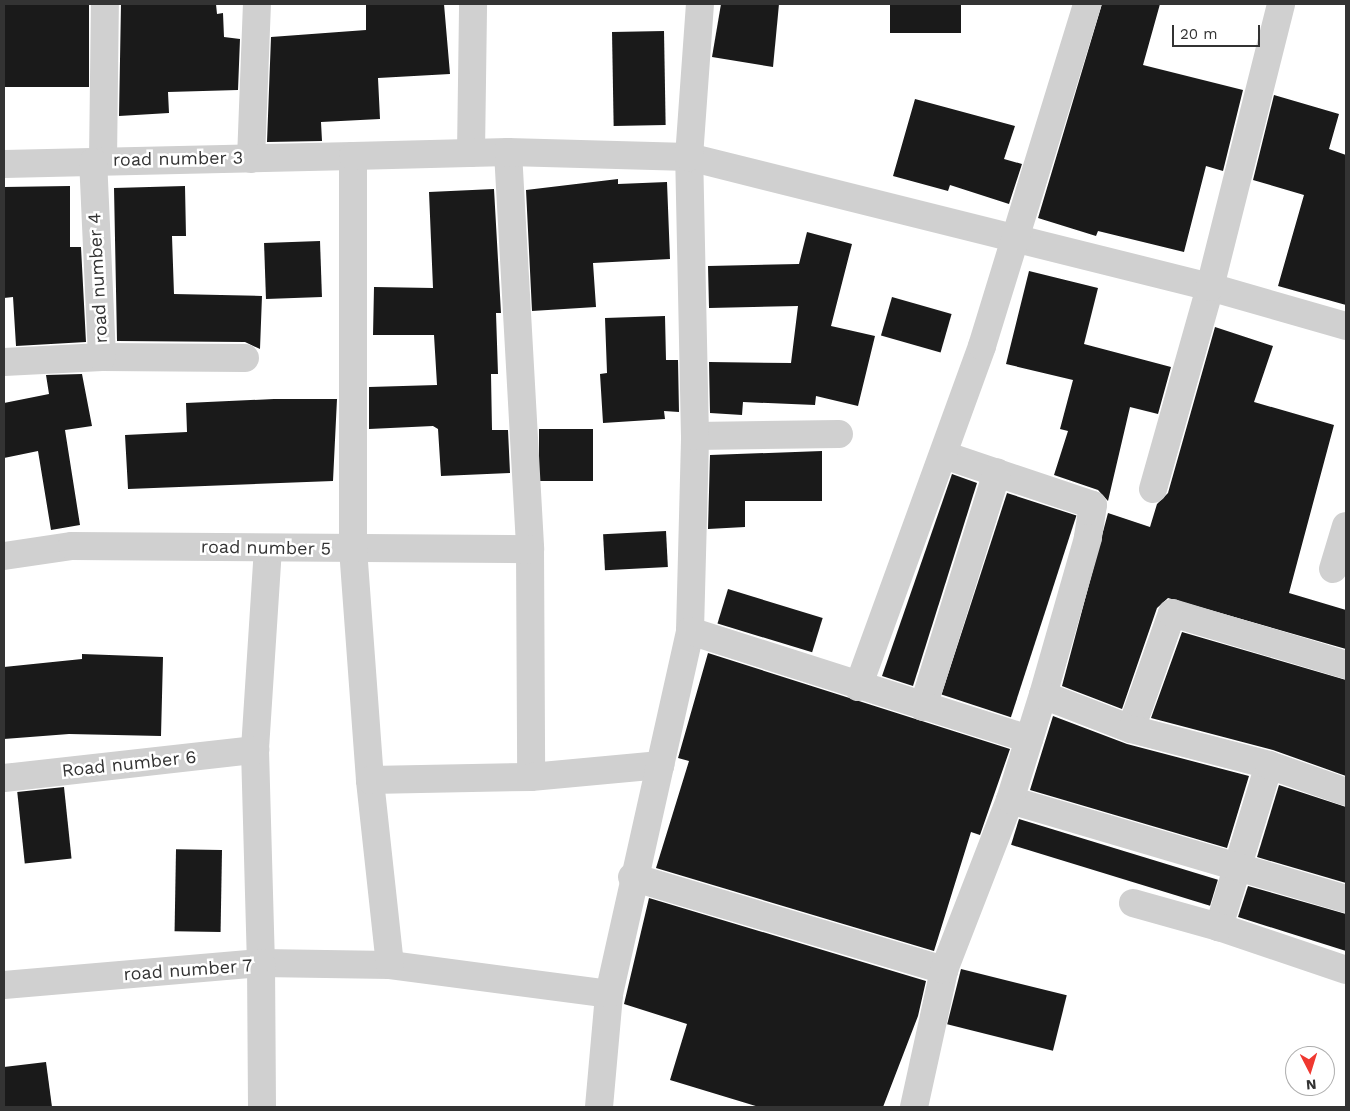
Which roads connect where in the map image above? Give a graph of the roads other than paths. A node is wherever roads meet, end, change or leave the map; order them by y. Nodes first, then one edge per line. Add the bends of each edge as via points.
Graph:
1 (105, 4) edge
2 (258, 4) edge
3 (473, 4) edge
4 (700, 4) edge
5 (1087, 4) edge
6 (1281, 4) edge
7 (508, 152) junction
8 (471, 154) junction
9 (353, 156) junction
10 (689, 157) junction
11 (251, 159) junction
12 (98, 161) junction
13 (4, 164) edge
14 (1016, 241) junction
15 (1210, 287) junction
16 (1346, 326) edge
17 (102, 357) junction
18 (245, 358) dead end
19 (4, 362) edge
20 (839, 434) dead end
21 (695, 436) junction
22 (944, 455) junction
23 (997, 472) junction
24 (1153, 489) dead end
25 (1346, 526) edge
26 (268, 548) junction
27 (353, 549) junction
28 (530, 549) junction
29 (4, 556) edge
30 (1333, 569) dead end
31 (690, 631) junction
32 (1346, 665) edge
33 (858, 687) junction
34 (1043, 695) junction
35 (923, 707) junction
36 (1131, 729) junction
37 (1030, 739) junction
38 (255, 750) junction
39 (1269, 764) junction
40 (660, 765) junction
41 (532, 776) junction
42 (4, 778) edge
43 (370, 780) junction
44 (1346, 792) edge
45 (1010, 800) junction
46 (1237, 864) junction
47 (632, 877) junction
48 (1346, 899) edge
49 (1133, 903) dead end
50 (1219, 927) junction
51 (261, 963) junction
52 (390, 965) junction
53 (944, 970) junction
54 (1346, 970) edge
55 (4, 985) edge
56 (609, 994) junction
57 (262, 1107) edge
58 (599, 1107) edge
59 (914, 1107) edge

1 - 12 street, road number 4
2 - 11 street
3 - 8 street
4 - 10 street
5 - 14 street
6 - 15 street
7 - 8 street, road number 3
7 - 10 street, road number 3
7 - 28 street
8 - 9 street, road number 3
9 - 11 street, road number 3
9 - 27 street
10 - 14 street, road number 3
10 - 21 street
11 - 12 street, road number 3
12 - 13 street, road number 3
12 - 17 street, road number 4
14 - 15 street, road number 3
14 - 22 street
15 - 16 street, road number 3
15 - 24 street
17 - 18 street
17 - 19 street, road number 4
20 - 21 street
21 - 31 street
22 - 23 street
22 - 33 street
23 - 34 street via 1093,505 1088,538
23 - 35 street
25 - 30 street
26 - 27 street, road number 5
26 - 29 street, road number 5 via 72,546
26 - 38 street
27 - 28 street, road number 5
27 - 43 street
28 - 41 street
31 - 33 street
31 - 40 street
32 - 36 street via 1172,613
33 - 35 street
34 - 36 street
34 - 37 street
35 - 37 street
36 - 39 street
37 - 45 street
38 - 42 street, Road number 6
38 - 51 street
39 - 44 street
39 - 46 street
40 - 41 street
40 - 47 street
41 - 43 street
43 - 52 street
45 - 46 street
45 - 53 street
46 - 48 street
46 - 50 street
47 - 53 street
47 - 56 street
49 - 50 street
50 - 54 street
51 - 52 street
51 - 55 street, road number 7
51 - 57 street, road number 7
52 - 56 street
53 - 59 street
56 - 58 street

